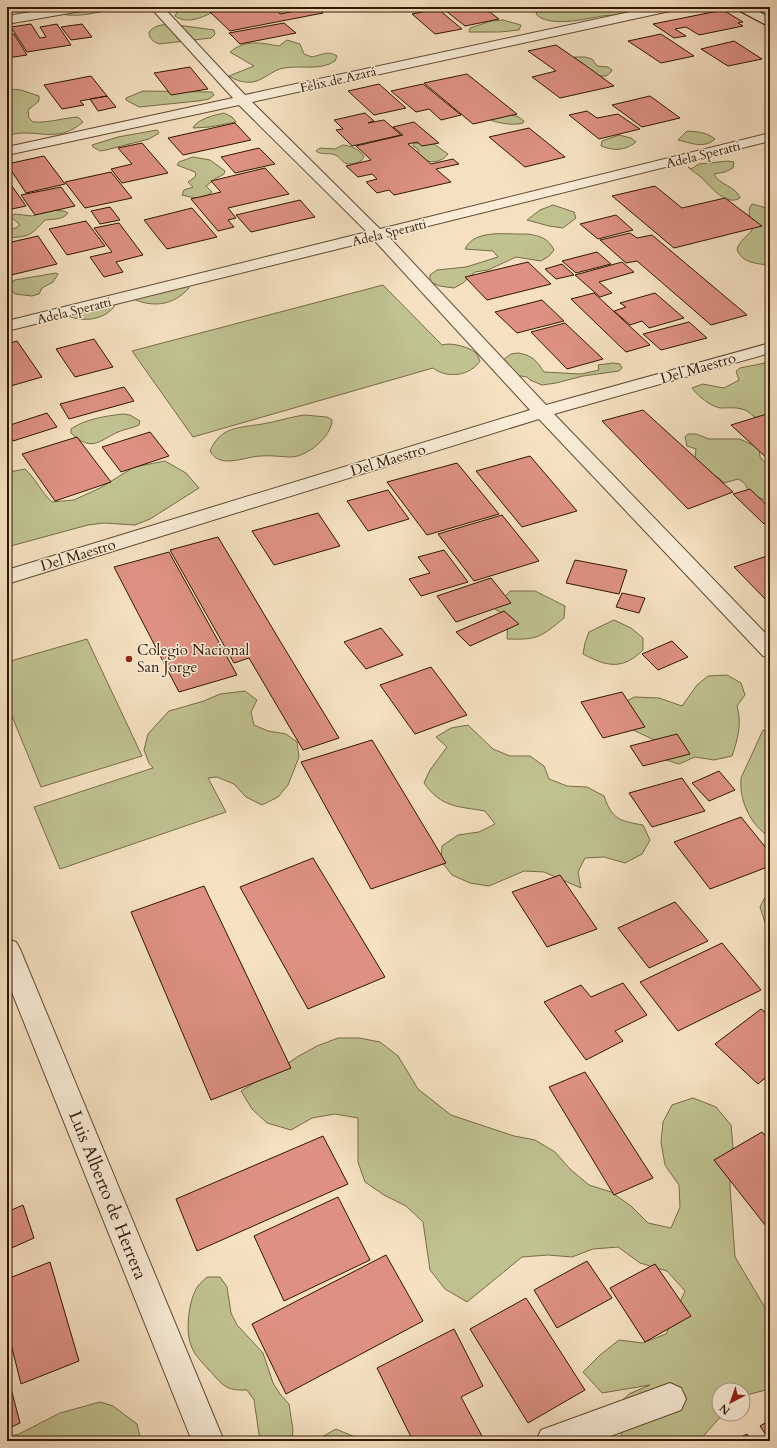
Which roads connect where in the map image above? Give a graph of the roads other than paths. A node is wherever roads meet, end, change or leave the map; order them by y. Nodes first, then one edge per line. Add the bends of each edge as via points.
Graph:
1 (81, 7) edge
2 (156, 7) edge
3 (670, 7) edge
4 (742, 7) edge
5 (7, 20) edge
6 (770, 23) edge
7 (242, 100) junction
8 (770, 137) edge
9 (7, 151) edge
10 (378, 235) junction
11 (7, 326) edge
12 (770, 348) edge
13 (542, 412) junction
14 (7, 577) edge
15 (770, 651) edge
16 (8, 954) edge
17 (670, 1399) dead end
18 (208, 1441) edge
19 (552, 1441) edge

1 - 5 street
2 - 7 street
3 - 7 street, Félix de Azará
4 - 6 street
7 - 9 street, Félix de Azará
7 - 10 street
8 - 10 street, Adela Speratti
10 - 11 street, Adela Speratti
10 - 13 street
12 - 13 street, Del Maestro
13 - 14 street, Del Maestro
13 - 15 street
16 - 18 street, Luis Alberto de Herrera
17 - 19 street

